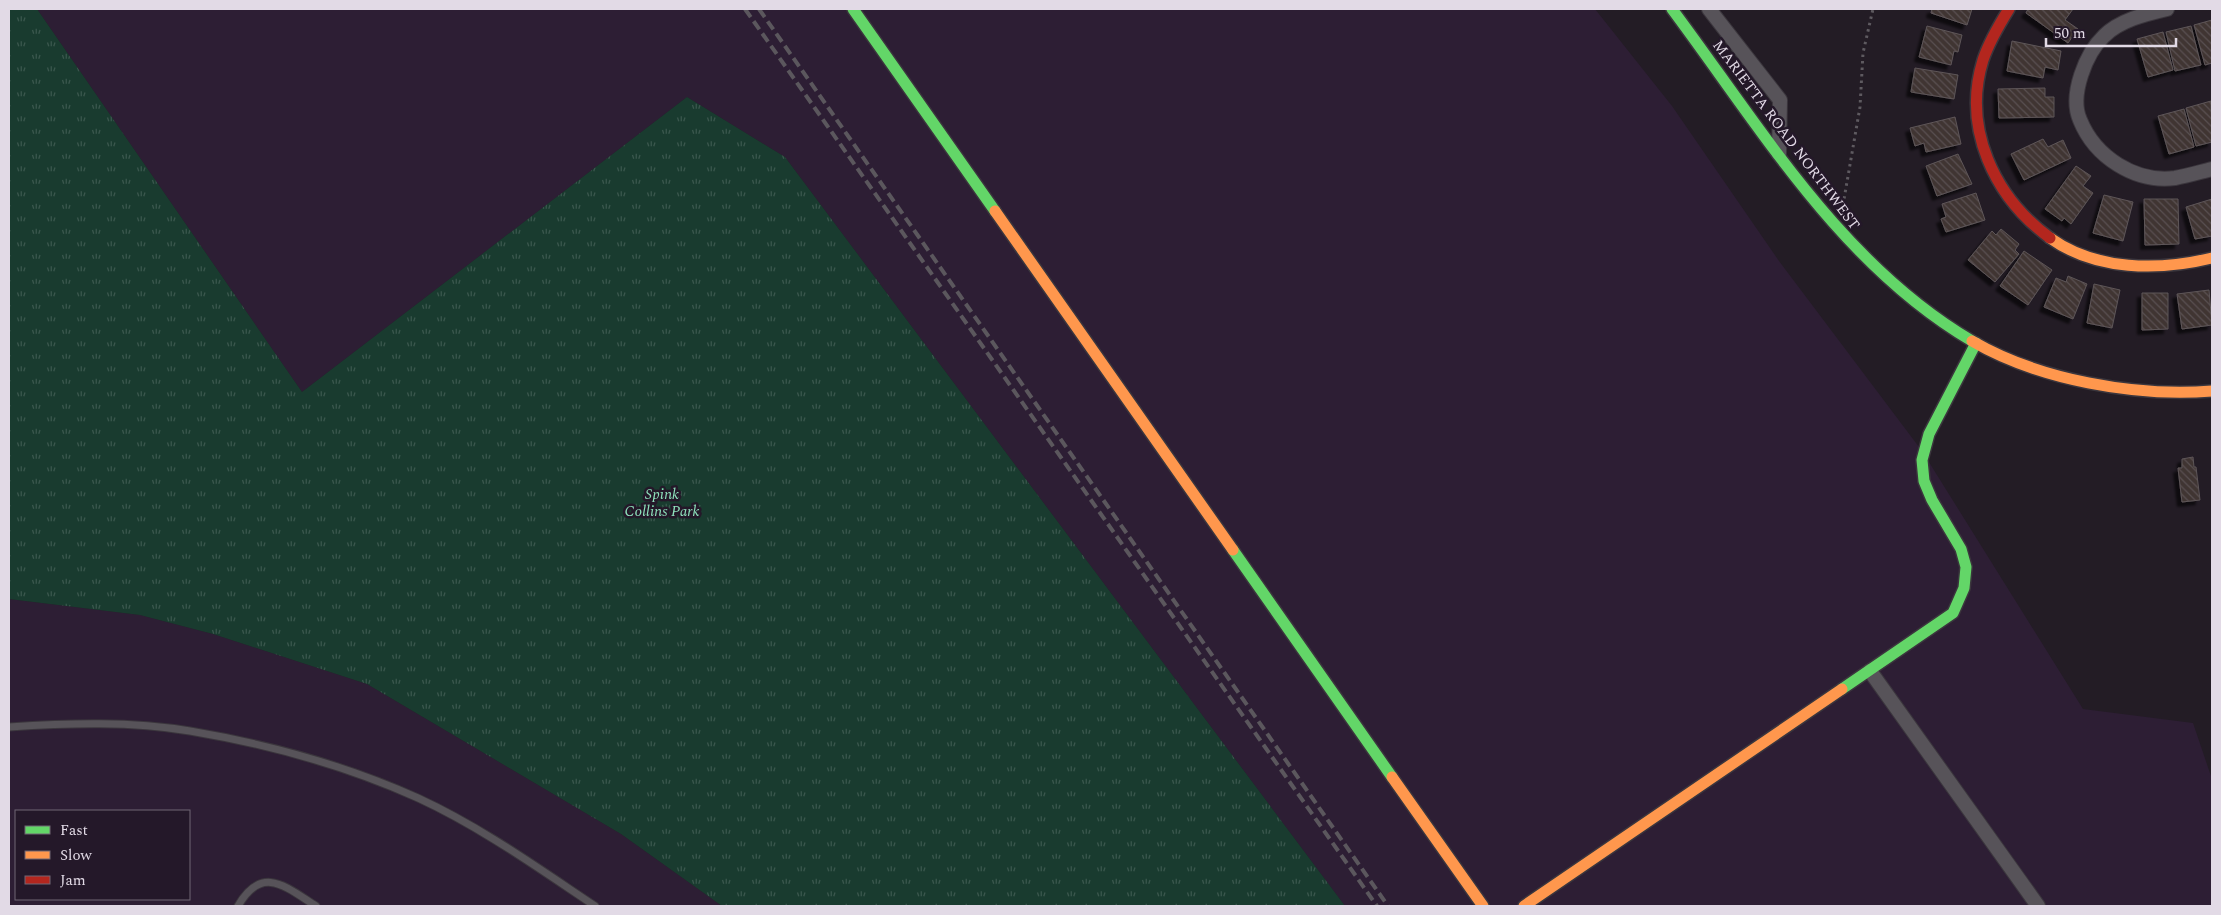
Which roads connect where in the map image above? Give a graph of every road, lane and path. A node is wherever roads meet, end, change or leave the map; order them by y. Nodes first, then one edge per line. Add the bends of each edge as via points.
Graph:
1 (853, 9) edge
2 (1672, 9) edge
3 (1709, 9) edge
4 (1873, 9) edge
5 (2009, 9) edge
6 (2167, 9) edge
7 (1779, 154) junction
8 (2212, 169) edge
9 (1843, 208) dead end
10 (2212, 258) edge
11 (1976, 343) junction
12 (2212, 391) edge
13 (1870, 671) junction
14 (9, 726) edge
15 (238, 906) edge
16 (316, 906) edge
17 (595, 906) edge
18 (1483, 906) edge
19 (1524, 906) edge
20 (2038, 906) edge

1 - 18 street
2 - 7 street, MARIETTA ROAD NORTHWEST
3 - 7 street via 1780,100
4 - 9 path via 1863,53 1860,107
5 - 10 street via 1991,38 1978,72 1976,104 1978,137 1991,171 2009,198 2030,222 2082,255 2148,268
6 - 8 street via 2122,23 2105,35 2091,52 2082,70 2078,91 2079,118 2090,138 2106,156 2124,169 2147,176 2174,178
7 - 11 street, MARIETTA ROAD NORTHWEST via 1812,199 1864,259 1940,321
11 - 12 street, MARIETTA ROAD NORTHWEST via 2038,369 2100,385 2150,392
11 - 13 street via 1926,437 1922,458 1925,489 1962,550 1967,582 1953,613
13 - 19 street
13 - 20 street
14 - 17 lane via 110,724 189,731 334,767 418,798 487,834
15 - 16 lane via 254,885 267,882 280,883

